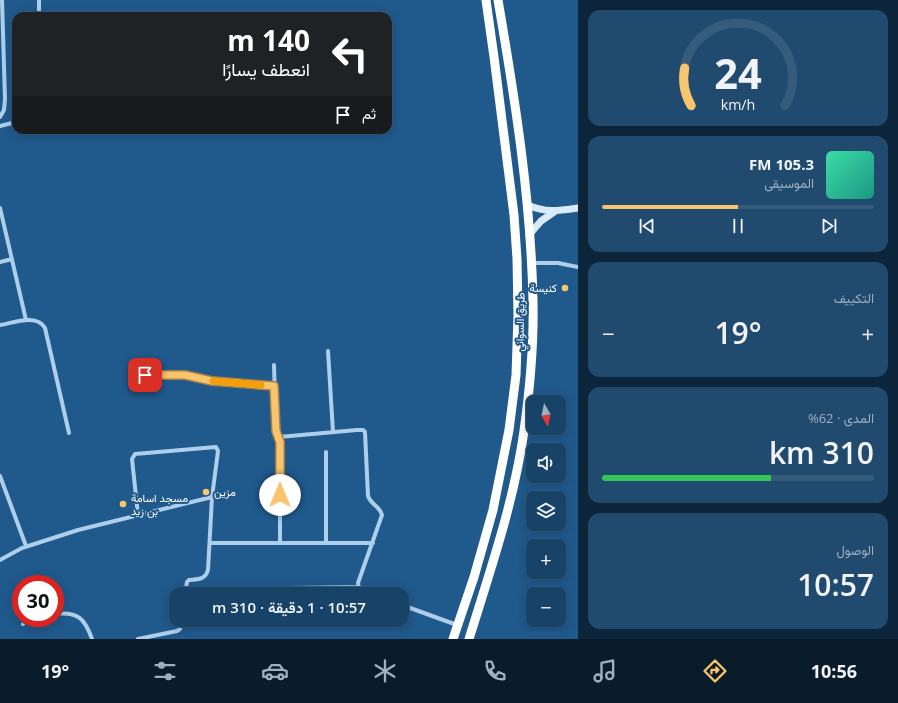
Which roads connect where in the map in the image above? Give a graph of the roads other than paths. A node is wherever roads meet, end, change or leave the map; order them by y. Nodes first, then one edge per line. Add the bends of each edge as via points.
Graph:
1 (2, 0) edge
2 (39, 0) edge
3 (486, 0) edge
4 (498, 0) edge
5 (39, 12) edge
6 (2, 19) edge
7 (0, 118) edge
8 (12, 123) edge
9 (0, 126) edge
10 (527, 205) junction
11 (0, 208) edge
12 (578, 208) edge
13 (554, 212) junction
14 (2, 224) edge
15 (529, 235) junction
16 (12, 259) junction
17 (0, 262) edge
18 (531, 263) junction
19 (578, 267) edge
20 (26, 320) junction
21 (0, 325) edge
22 (328, 351) dead end
23 (274, 364) dead end
24 (145, 375) dead end
25 (274, 386) junction
26 (333, 432) junction
27 (69, 433) dead end
28 (280, 437) junction
29 (326, 452) dead end
30 (0, 476) edge
31 (212, 497) junction
32 (138, 515) junction
33 (280, 542) junction
34 (210, 543) junction
35 (326, 543) junction
36 (373, 543) junction
37 (26, 546) junction
38 (0, 560) edge
39 (186, 587) edge
40 (359, 587) edge
41 (409, 608) edge
42 (64, 614) edge
43 (457, 625) junction
44 (180, 627) edge
45 (162, 637) edge
46 (92, 639) edge
47 (138, 639) edge
48 (453, 639) edge
49 (468, 639) edge

1 - 6 street
2 - 5 street
3 - 43 highway, طريق السواني via 518,259 517,354 510,422 493,510
4 - 10 highway, طريق السواني
6 - 7 street via 5,99
8 - 9 street
10 - 13 main road
10 - 15 highway, طريق السواني
11 - 14 street
12 - 13 main road
13 - 15 main road via 541,221
14 - 16 street
15 - 18 highway, طريق السواني
16 - 17 street
16 - 20 street
18 - 19 street via 558,263
18 - 49 highway, طريق السواني via 533,329 524,432 515,480
20 - 21 street
20 - 27 street via 40,321 45,328
22 - 26 street
23 - 25 street
24 - 25 street via 185,375 212,381
25 - 28 street via 276,431
26 - 28 street
26 - 36 street via 365,432 368,496 371,503 381,510 382,515
28 - 33 street
29 - 35 street
30 - 37 street
31 - 32 street
31 - 32 street via 218,450 216,447 135,454 132,459
31 - 34 street
32 - 37 street
33 - 34 street
33 - 35 street
34 - 39 street via 207,574 202,579 189,580
35 - 36 street
36 - 40 street via 358,583
37 - 38 street
41 - 43 street
42 - 46 street via 72,614 84,621
43 - 48 highway, طريق السواني
44 - 45 street
45 - 47 street

